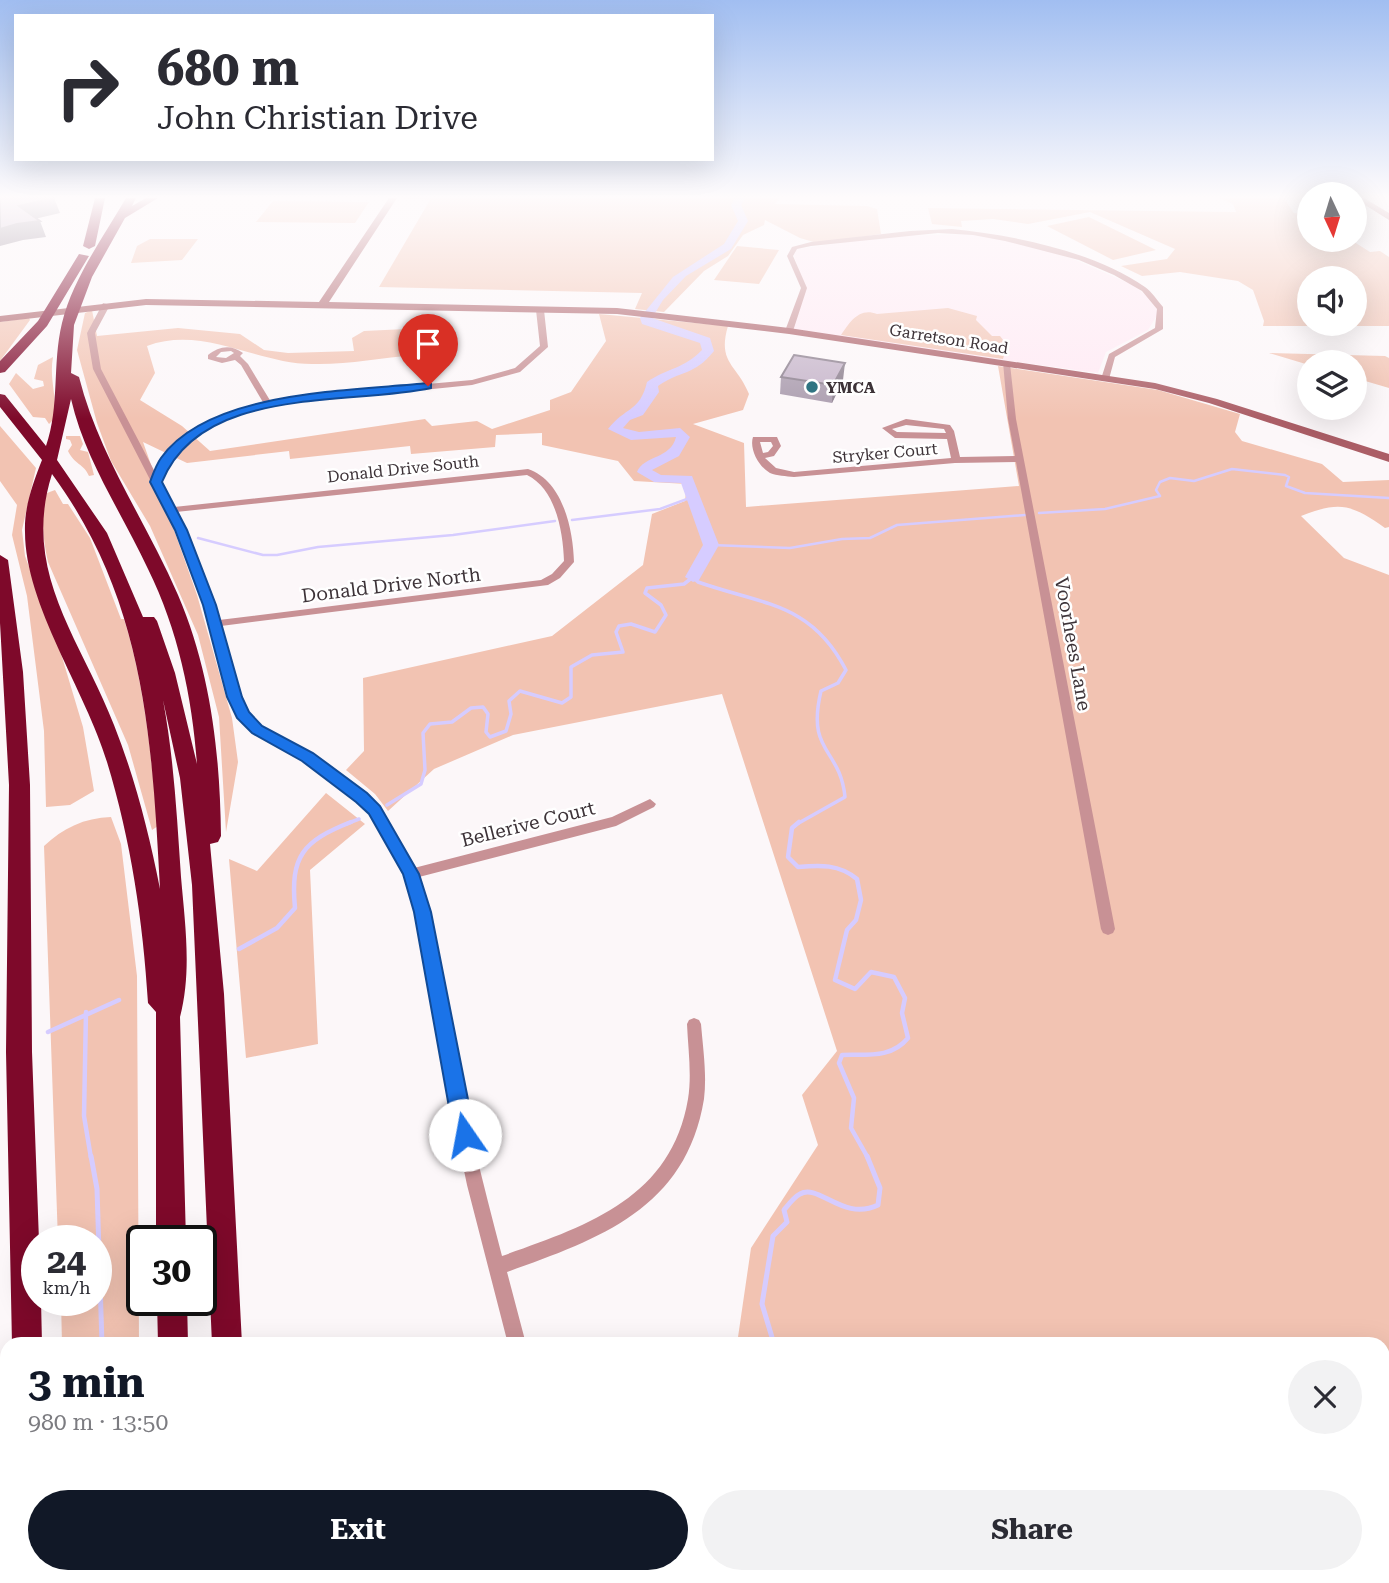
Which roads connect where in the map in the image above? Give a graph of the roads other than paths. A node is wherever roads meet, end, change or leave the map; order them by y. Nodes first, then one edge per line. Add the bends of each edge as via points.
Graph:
1 (74, 272) edge
2 (90, 272) edge
3 (344, 272) edge
4 (796, 272) edge
5 (1114, 272) edge
6 (83, 285) junction
7 (323, 304) junction
8 (106, 305) junction
9 (540, 310) junction
10 (0, 319) edge
11 (789, 331) junction
12 (65, 352) junction
13 (236, 357) dead end
14 (1006, 364) junction
15 (3, 371) edge
16 (1105, 379) junction
17 (0, 398) edge
18 (268, 404) junction
19 (950, 436) junction
20 (761, 457) dead end
21 (1389, 458) edge
22 (1020, 459) junction
23 (956, 460) junction
24 (156, 482) junction
25 (171, 510) junction
26 (111, 556) junction
27 (0, 560) edge
28 (567, 566) joint
29 (214, 624) junction
30 (650, 804) dead end
31 (411, 874) junction
32 (206, 897) junction
33 (1108, 929) dead end
34 (167, 1017) junction
35 (694, 1024) dead end
36 (171, 1225) edge
37 (497, 1267) junction
38 (172, 1316) edge
39 (27, 1337) edge
40 (173, 1337) edge
41 (227, 1337) edge
42 (515, 1337) edge

1 - 15 highway via 43,323
2 - 6 highway
3 - 7 street
4 - 11 street via 803,288
5 - 16 street via 1156,299 1163,313 1159,330 1112,356
6 - 12 highway via 69,317
6 - 15 highway via 76,288 47,331
7 - 8 street, Garretson Road
7 - 9 street, Garretson Road
8 - 10 street, Garretson Road
8 - 24 street via 92,327 91,351
9 - 11 street, Garretson Road via 632,312
9 - 18 street via 544,347 530,363 509,373 471,382
11 - 14 street, Garretson Road
12 - 32 highway via 90,440 169,596 195,680 211,798
12 - 34 highway via 63,410 33,525 36,558 127,787 151,898 160,1004
13 - 18 street
14 - 16 street, Garretson Road
14 - 22 street, Voorhees Lane
16 - 21 street, Garretson Road via 1189,394
17 - 26 highway via 80,505
18 - 24 street via 195,432 165,460
19 - 19 street via 947,427 936,424 899,422 886,428 895,435
19 - 23 street
20 - 23 street, Stryker Court via 771,470 802,474
22 - 23 street, Stryker Court
22 - 33 street, Voorhees Lane
24 - 25 street
25 - 28 street, Donald Drive South via 528,472 538,475 554,497 569,551
25 - 29 street
26 - 32 highway via 120,562 145,614 175,705 192,782
26 - 34 highway via 143,651 156,716 172,906 174,999
27 - 39 highway via 12,659 18,771
28 - 29 street, Donald Drive North via 544,583
29 - 31 street via 243,715 257,730 307,757 362,797 375,810
30 - 31 street, Bellerive Court via 616,821
31 - 37 street via 475,1185
32 - 41 highway
34 - 36 highway
35 - 37 street via 696,1097 691,1122 682,1147 654,1188 628,1211 584,1235
37 - 42 street
38 - 40 highway

